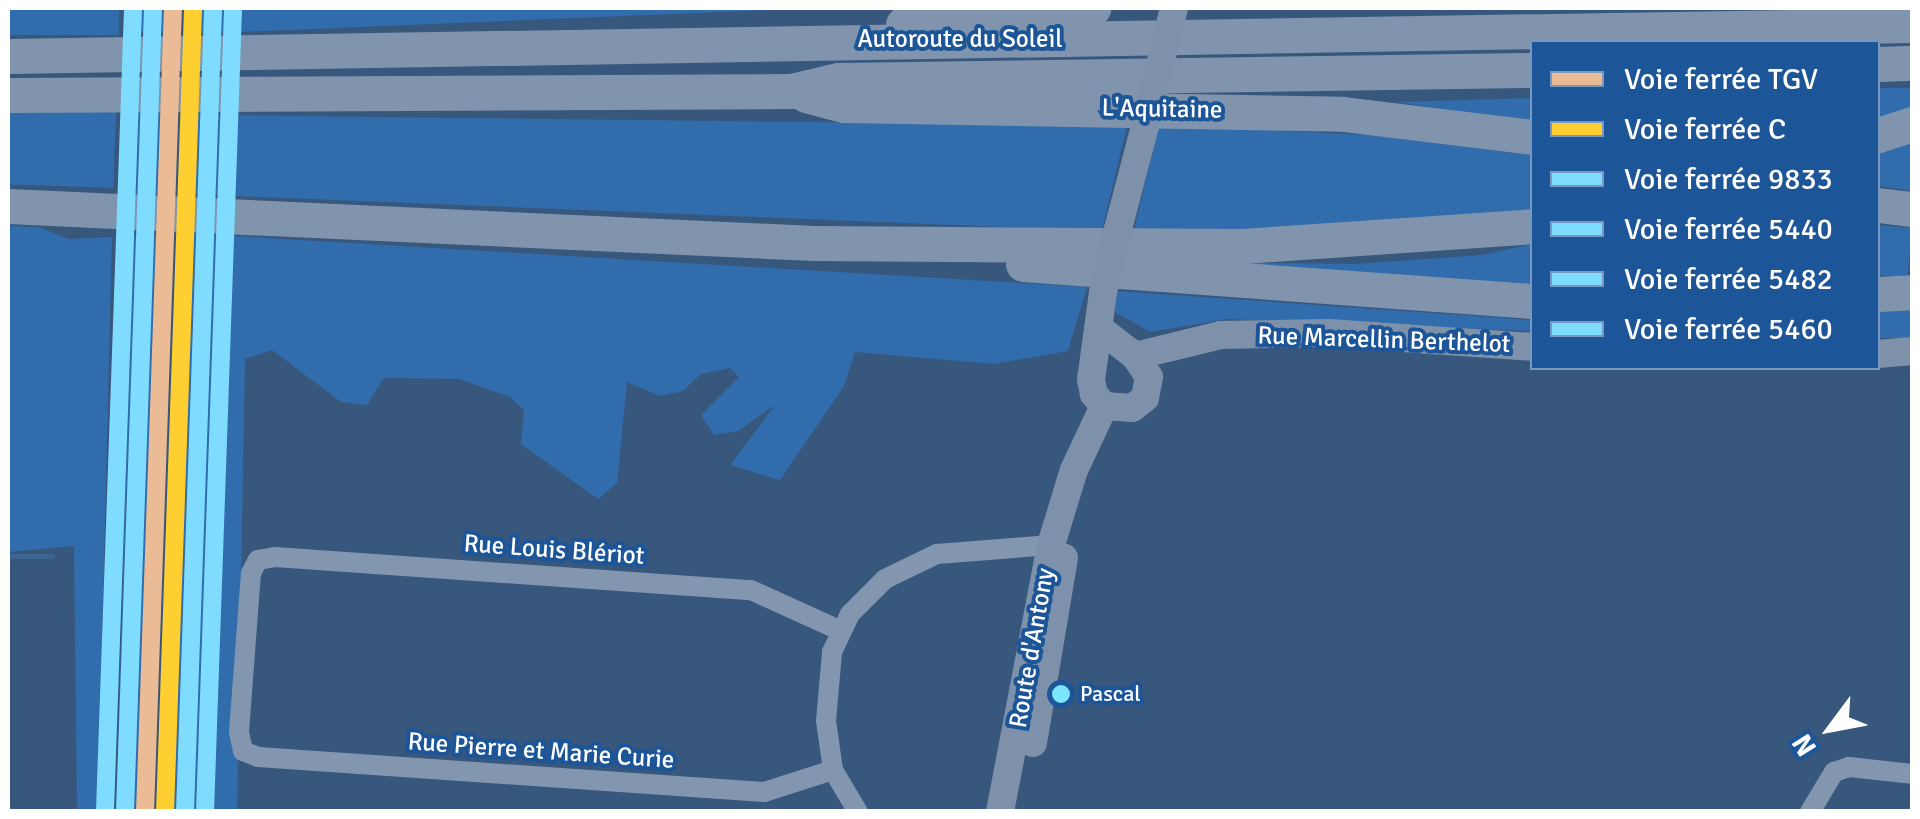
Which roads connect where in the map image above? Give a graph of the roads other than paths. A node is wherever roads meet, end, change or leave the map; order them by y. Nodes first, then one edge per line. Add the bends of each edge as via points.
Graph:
1 (1093, 8) edge
2 (1174, 8) edge
3 (1912, 25) edge
4 (828, 38) junction
5 (8, 56) edge
6 (1912, 63) edge
7 (1880, 64) edge
8 (1530, 70) edge
9 (792, 91) junction
10 (8, 95) edge
11 (1912, 124) edge
12 (1880, 134) edge
13 (1530, 137) edge
14 (1880, 205) edge
15 (8, 206) edge
16 (1912, 210) edge
17 (1530, 226) edge
18 (814, 243) junction
19 (1912, 292) edge
20 (1880, 294) edge
21 (1530, 300) edge
22 (1100, 328) junction
23 (1530, 347) edge
24 (1912, 352) edge
25 (1880, 354) edge
26 (1137, 362) junction
27 (1094, 368) junction
28 (1104, 406) junction
29 (1070, 487) junction
30 (1051, 545) junction
31 (839, 630) junction
32 (243, 751) joint
33 (833, 770) junction
34 (1912, 774) edge
35 (858, 812) edge
36 (1000, 812) edge
37 (1019, 812) edge
38 (1810, 812) edge

1 - 4 highway via 952,16
2 - 22 street, bridge via 1103,292
3 - 4 highway, Autoroute du Soleil
4 - 5 highway, Autoroute du Soleil
6 - 7 highway
8 - 9 highway, Autoroute du Soleil via 838,80
9 - 10 highway, Autoroute du Soleil
9 - 13 highway, L'Aquitaine via 844,105 1342,114
11 - 12 highway
14 - 16 highway
15 - 18 highway
17 - 18 highway via 1242,246
18 - 21 highway via 1300,288
19 - 20 highway
22 - 26 street
22 - 27 street
23 - 26 street, Rue Marcellin Berthelot via 1329,333 1221,334
24 - 25 street
26 - 27 street via 1106,355
26 - 28 street via 1145,398 1132,408
27 - 28 street via 1094,394
28 - 29 street, Route d'Antony
29 - 30 street, Route d'Antony
29 - 37 street, Route d'Antony via 1056,617
30 - 31 street via 965,549 909,564 867,595
30 - 36 street, Route d'Antony
31 - 32 street, Rue Louis Blériot via 751,590 258,560 247,633
31 - 33 street via 826,696
32 - 33 street, Rue Pierre et Marie Curie via 764,792
33 - 35 street
34 - 38 street via 1849,767 1834,772

